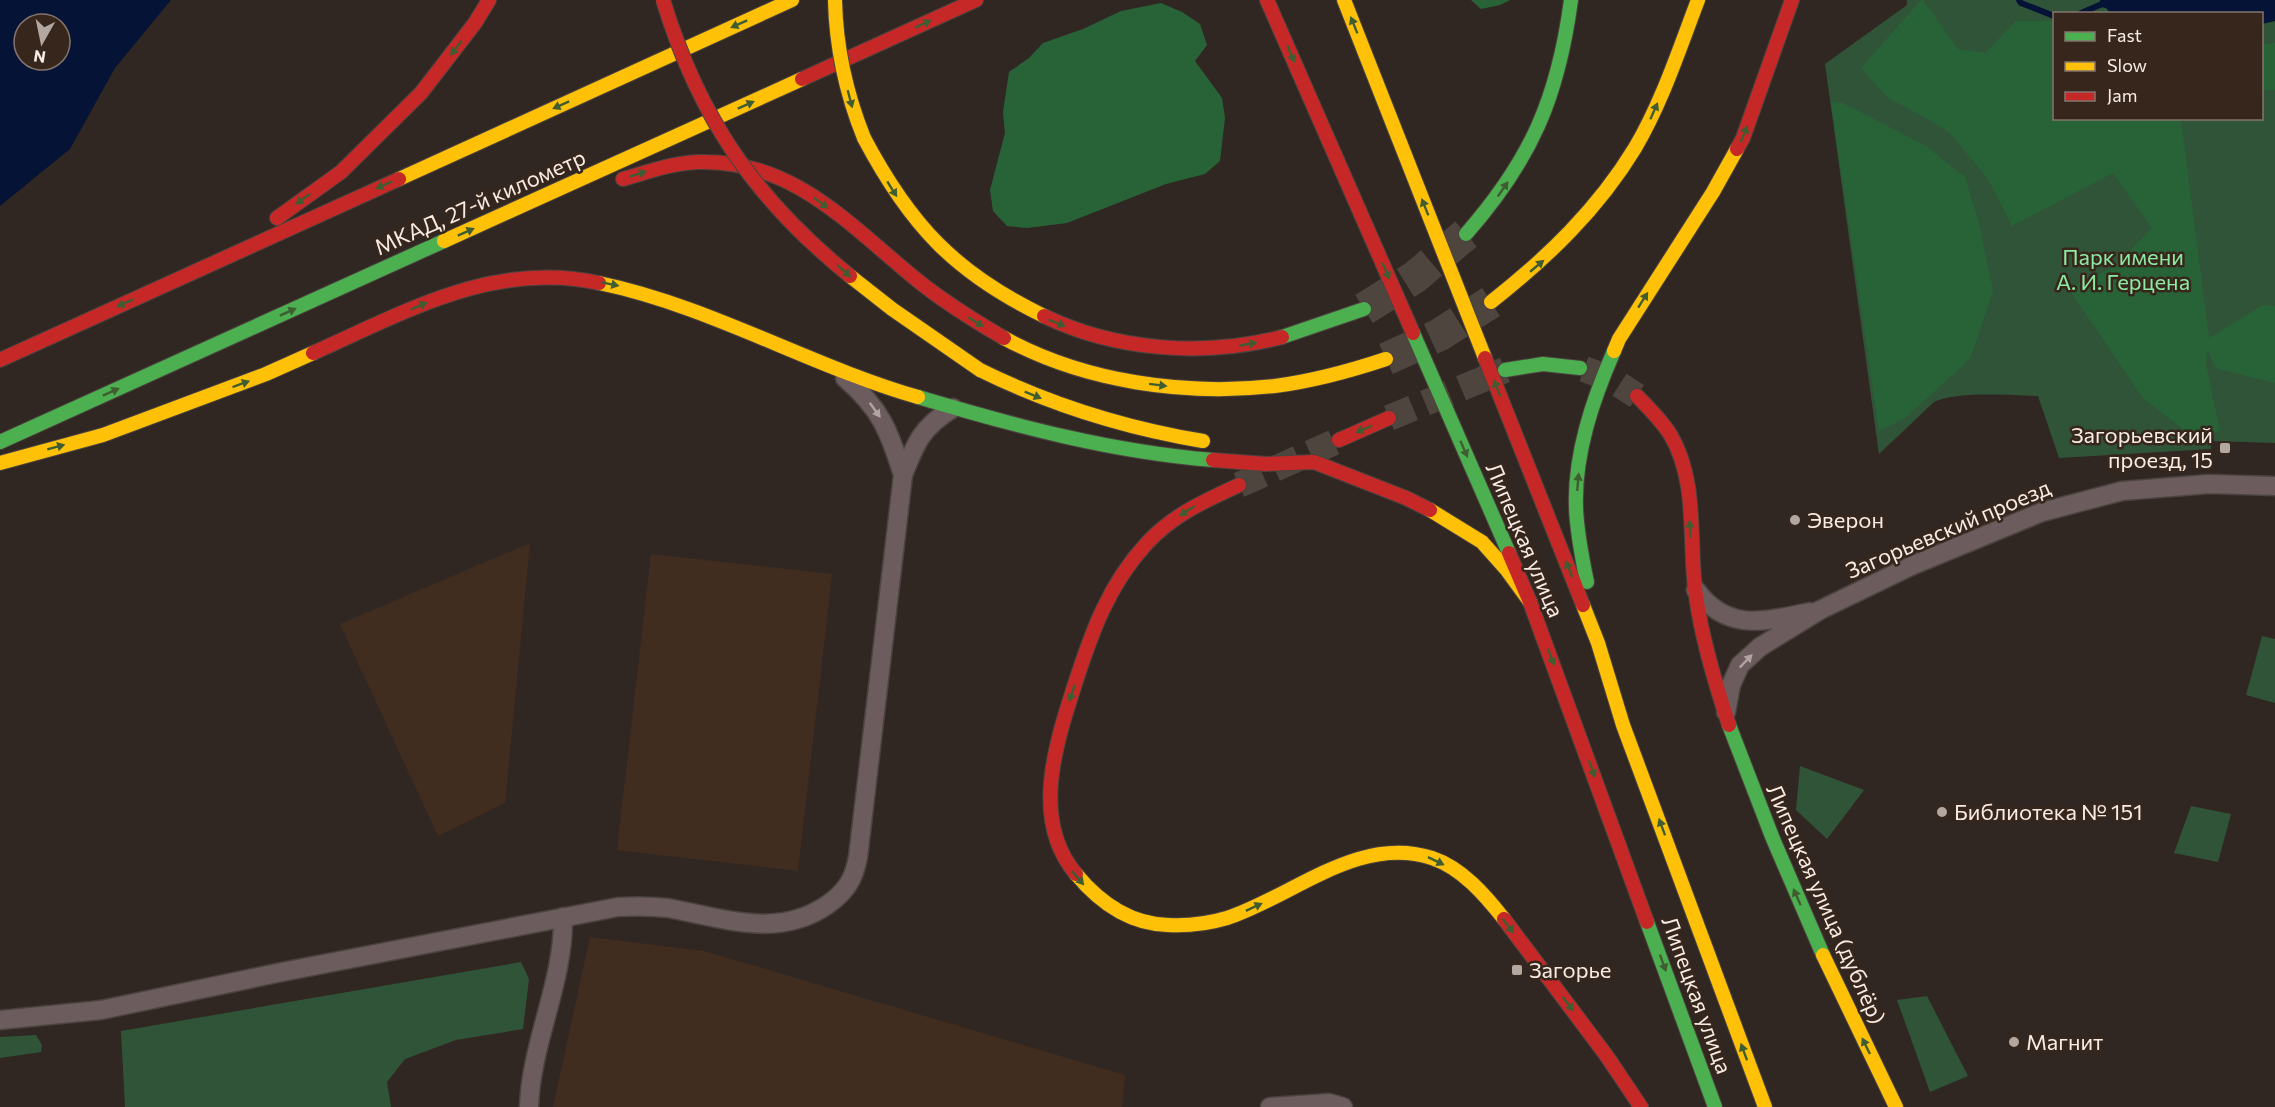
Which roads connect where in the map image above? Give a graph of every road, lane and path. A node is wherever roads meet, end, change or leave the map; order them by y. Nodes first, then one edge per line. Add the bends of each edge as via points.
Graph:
1 (477, 0) edge
2 (489, 0) edge
3 (663, 0) edge
4 (792, 0) edge
5 (835, 0) edge
6 (976, 0) edge
7 (1267, 0) edge
8 (1344, 0) edge
9 (1571, 0) edge
10 (1698, 0) edge
11 (1792, 0) edge
12 (475, 23) junction
13 (501, 216) junction
14 (1466, 234) tunnel mouth
15 (178, 279) junction
16 (1491, 302) tunnel mouth
17 (1364, 309) tunnel mouth
18 (1386, 359) tunnel mouth
19 (0, 360) edge
20 (1580, 368) tunnel mouth
21 (834, 369) junction
22 (1505, 370) tunnel mouth
23 (1637, 396) tunnel mouth
24 (953, 408) junction
25 (1389, 418) tunnel mouth
26 (1339, 440) tunnel mouth
27 (0, 442) edge
28 (1221, 444) dead end
29 (1254, 450) dead end
30 (1314, 462) junction
31 (0, 463) edge
32 (903, 475) junction
33 (1239, 485) tunnel mouth
34 (2275, 486) edge
35 (1694, 587) junction
36 (1530, 602) junction
37 (1820, 610) junction
38 (1598, 643) junction
39 (1725, 715) junction
40 (563, 917) junction
41 (0, 1020) edge
42 (1894, 1104) edge
43 (529, 1107) edge
44 (1270, 1107) edge
45 (1343, 1107) edge
46 (1641, 1107) edge
47 (1715, 1107) edge
48 (1765, 1107) edge

1 - 12 street
2 - 12 main road
3 -> 28 main road, bridge via 677,45 716,127 782,214 861,285 1010,386 1094,416 1166,435
4 -> 15 main road
5 -> 17 main road, bridge via 846,85 873,159 899,201 949,257 1005,298 1071,329 1183,350 1280,338
13 -> 6 main road, МКАД, 27-й километр
7 -> 36 main road, Липецкая улица
38 -> 8 main road, Липецкая улица
14 -> 9 main road via 1504,189 1540,128 1563,59
16 -> 10 main road via 1566,238 1624,164 1650,120
38 -> 11 main road via 1576,507 1581,451 1598,388 1619,339 1743,138
12 -> 15 main road via 421,93 341,172 277,218
13 -> 18 main road via 660,167 704,162 753,167 784,178 833,212 970,319 1062,363 1119,379 1187,388 1254,388 1320,378
27 -> 13 main road, МКАД, 27-й километр
15 -> 19 main road
20 - 22 main road via 1554,363
21 - 24 main road
31 -> 21 main road via 103,435 266,374 438,297 474,286 529,278 587,280 634,290 745,330
21 -> 32 street via 879,414
35 -> 23 main road, Липецкая улица (дублёр) via 1688,487 1682,462 1667,430
24 - 30 main road via 1130,450 1229,462
24 - 32 street via 936,418 919,436
25 -> 26 main road
29 - 30 main road
30 - 36 main road via 1406,498 1482,542
32 - 40 street via 852,881 813,914 765,925 643,906
33 -> 46 main road via 1188,508 1151,538 1104,600 1068,703 1048,798 1054,836 1076,878 1126,916 1156,925 1186,927 1246,911 1382,852 1407,851 1432,858 1483,893 1611,1061
34 - 37 street, Загорьевский проезд via 2209,484 2122,491 2042,512
35 - 37 street via 1707,605 1737,619 1760,622
35 - 39 main road, Липецкая улица (дублёр)
36 -> 47 main road, Липецкая улица
39 -> 37 street via 1740,665 1760,647
48 -> 38 main road, Липецкая улица via 1623,725
42 -> 39 main road, Липецкая улица (дублёр) via 1835,983
40 - 41 street via 101,1010
40 - 43 street via 553,991 535,1060
44 - 45 street via 1329,1103

